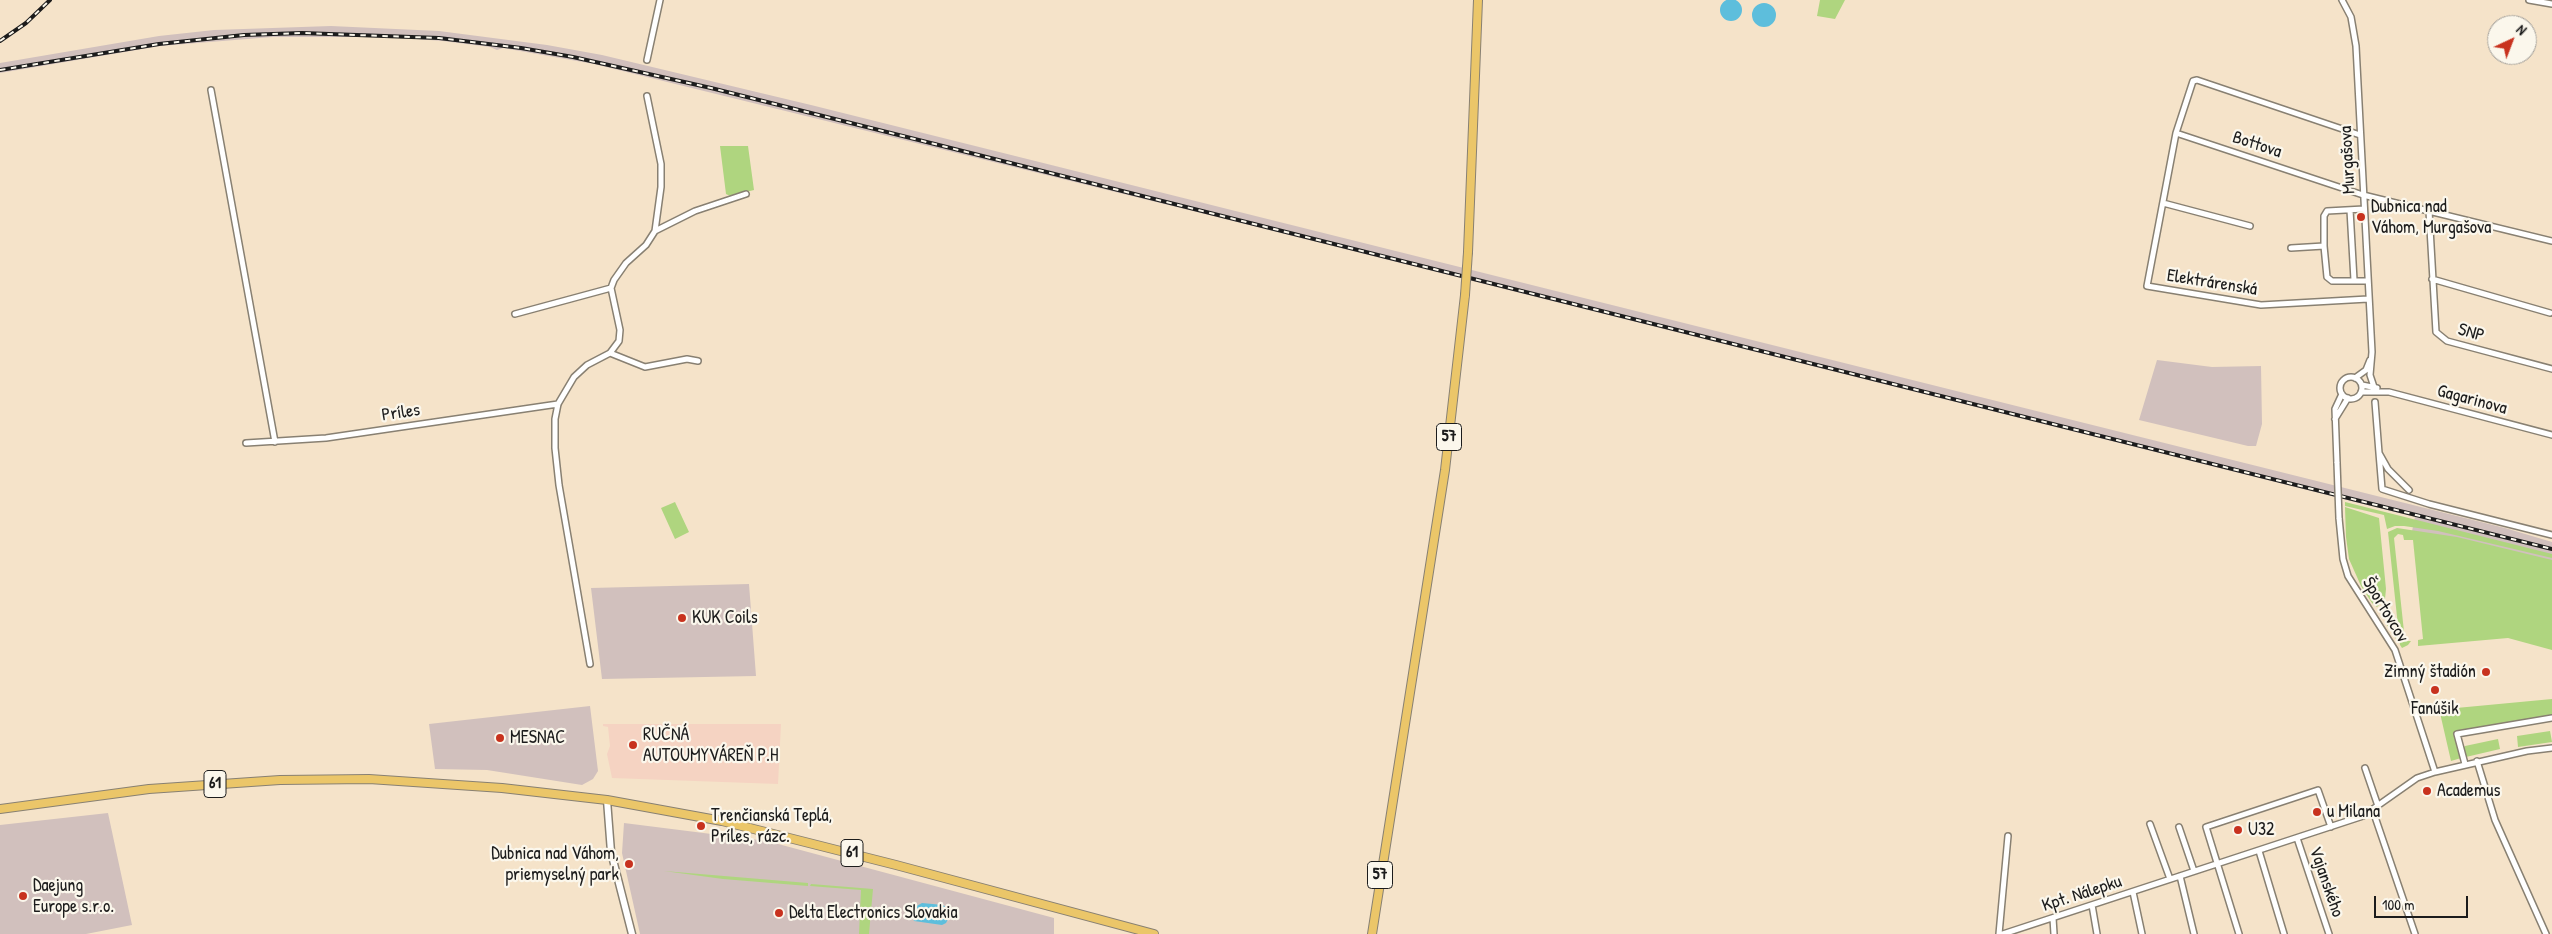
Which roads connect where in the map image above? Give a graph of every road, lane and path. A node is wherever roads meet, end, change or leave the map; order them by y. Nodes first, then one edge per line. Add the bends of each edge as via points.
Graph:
1 (660, 0) edge
2 (1478, 0) edge
3 (2342, 0) edge
4 (2347, 0) edge
5 (2529, 0) edge
6 (2552, 4) edge
7 (2347, 8) junction
8 (647, 60) dead end
9 (210, 90) dead end
10 (647, 96) dead end
11 (2176, 133) junction
12 (2360, 135) junction
13 (746, 194) dead end
14 (2363, 195) junction
15 (2163, 203) junction
16 (2364, 209) junction
17 (2350, 210) junction
18 (2429, 211) junction
19 (2250, 226) dead end
20 (655, 231) junction
21 (2552, 241) edge
22 (2324, 246) junction
23 (2291, 248) dead end
24 (2432, 279) junction
25 (2354, 280) junction
26 (2367, 281) junction
27 (611, 288) junction
28 (2368, 299) junction
29 (2550, 313) dead end
30 (515, 314) dead end
31 (2372, 352) junction
32 (610, 353) junction
33 (698, 361) dead end
34 (2552, 369) edge
35 (2370, 375) junction
36 (2355, 378) junction
37 (2361, 384) junction
38 (2374, 387) junction
39 (2361, 392) junction
40 (2384, 392) junction
41 (2342, 394) junction
42 (2348, 398) junction
43 (2375, 402) dead end
44 (558, 404) junction
45 (2335, 420) junction
46 (2552, 435) edge
47 (275, 442) junction
48 (246, 443) dead end
49 (2380, 453) junction
50 (2409, 490) dead end
51 (2552, 535) edge
52 (590, 664) dead end
53 (2552, 718) edge
54 (2552, 748) edge
55 (2477, 761) junction
56 (2465, 764) junction
57 (2365, 768) dead end
58 (2435, 772) junction
59 (607, 800) junction
60 (2378, 806) junction
61 (0, 809) edge
62 (2373, 811) junction
63 (2150, 824) dead end
64 (2331, 826) junction
65 (2180, 827) dead end
66 (2008, 836) dead end
67 (2297, 838) junction
68 (2259, 851) junction
69 (2218, 864) junction
70 (2194, 871) junction
71 (2180, 876) junction
72 (2170, 879) junction
73 (2133, 892) junction
74 (2092, 905) junction
75 (2053, 918) junction
76 (2016, 932) edge
77 (632, 934) edge
78 (1154, 934) edge
79 (1372, 934) edge
80 (1999, 934) edge
81 (2003, 934) edge
82 (2054, 934) edge
83 (2097, 934) edge
84 (2142, 934) edge
85 (2194, 934) edge
86 (2239, 934) edge
87 (2284, 934) edge
88 (2329, 934) edge
89 (2415, 934) edge
90 (2546, 934) edge

1 - 8 street
2 - 79 main road, 57, bridge via 1465,295 1445,470
3 - 7 street, Murgašova
4 - 7 street
5 - 6 street
7 - 12 street, Murgašova via 2356,46
9 - 47 street
10 - 20 street via 658,142 661,187
11 - 12 street via 2190,84 2197,80
11 - 14 street, Bottova
11 - 15 street, Elektrárenská
12 - 14 street, Murgašova
13 - 20 street via 695,211
14 - 16 street, Murgašova
14 - 18 street, Bottova
15 - 19 street
15 - 28 street, Elektrárenská via 2147,286 2261,306
16 - 17 street
16 - 26 street, Murgašova
17 - 22 street via 2327,211 2324,216
17 - 25 street
18 - 21 street, Bottova
18 - 24 street, SNP
20 - 27 street via 646,245 618,272
22 - 23 street
22 - 25 street via 2327,278 2332,281
24 - 29 street
24 - 34 street, SNP via 2434,325 2441,338
25 - 26 street
26 - 28 street, Murgašova
27 - 30 street
27 - 32 street via 620,330 619,340
28 - 31 street, Murgašova
31 - 35 street, Murgašova
31 - 36 street via 2369,365
32 - 33 street via 645,367 687,358
32 - 44 street via 574,377
35 - 37 street
35 - 38 street, Murgašova
36 - 37 street
36 - 41 street via 2349,377 2342,382
37 - 38 street, Gagarinova
37 - 39 street
38 - 40 street, Gagarinova
39 - 40 street, Gagarinova
39 - 42 street via 2357,397
40 - 46 street, Gagarinova
41 - 42 street
41 - 45 street, Športovcov via 2335,409
42 - 45 street
43 - 49 street
44 - 47 street, Príles via 326,438
44 - 52 street via 555,448 559,485
45 - 58 street, Športovcov, bridge via 2343,559 2348,576 2395,650
47 - 48 street, Príles
49 - 50 street via 2388,469
49 - 51 street via 2382,489
53 - 56 street via 2457,734
54 - 55 street
55 - 56 street
55 - 90 street via 2495,820
56 - 58 street
57 - 60 street
58 - 60 street via 2417,778
59 - 61 main road, 61 via 436,782 324,779 158,788
59 - 77 street via 612,852
59 - 78 main road, 61 via 722,821 808,842
60 - 62 street
62 - 64 street
62 - 89 street
63 - 72 street
64 - 67 street, Kpt. Nálepku
64 - 69 street via 2318,790 2206,827
65 - 70 street
66 - 80 street
67 - 68 street, Kpt. Nálepku
67 - 88 street, Vajanského
68 - 69 street, Kpt. Nálepku
68 - 87 street
69 - 70 street, Kpt. Nálepku
69 - 86 street
70 - 71 street, Kpt. Nálepku
71 - 72 street, Kpt. Nálepku
71 - 85 street
72 - 73 street, Kpt. Nálepku
73 - 74 street, Kpt. Nálepku
73 - 84 street
74 - 75 street, Kpt. Nálepku
74 - 83 street
75 - 76 street, Kpt. Nálepku
75 - 82 street
76 - 81 street, Kpt. Nálepku

